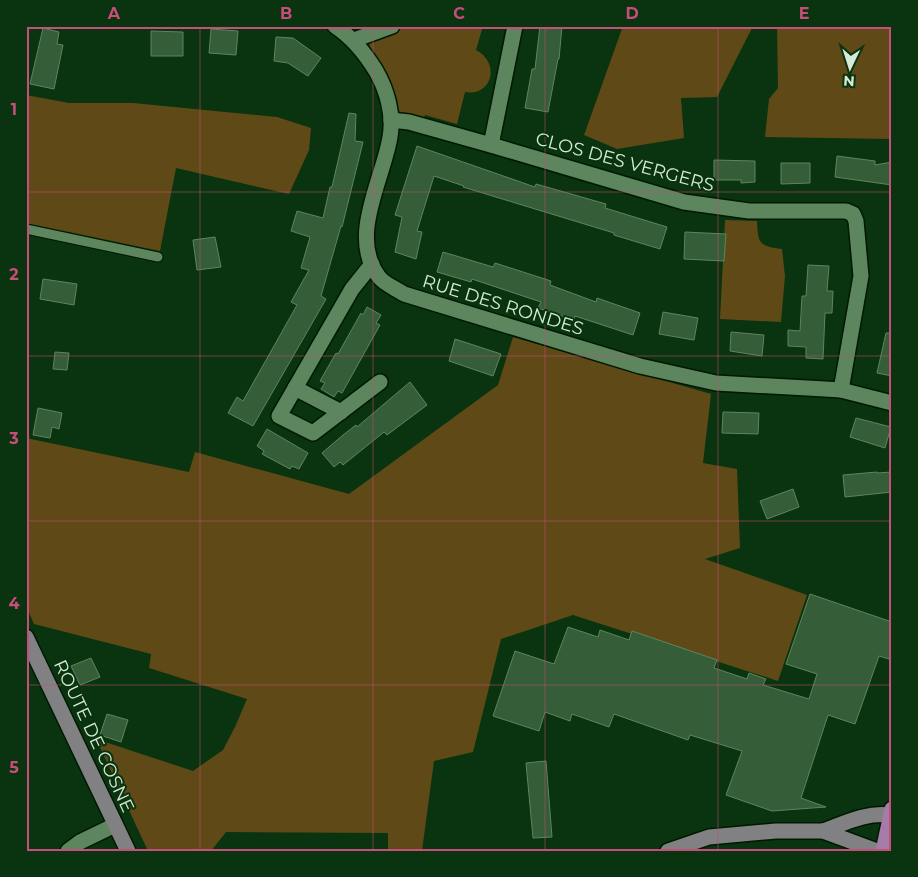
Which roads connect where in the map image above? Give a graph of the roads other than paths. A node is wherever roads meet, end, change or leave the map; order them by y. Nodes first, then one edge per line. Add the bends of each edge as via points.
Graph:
1 (335, 26) edge
2 (392, 26) edge
3 (515, 26) edge
4 (354, 40) junction
5 (391, 120) junction
6 (491, 145) junction
7 (26, 229) edge
8 (158, 257) dead end
9 (372, 264) junction
10 (380, 382) dead end
11 (295, 388) junction
12 (841, 390) junction
13 (892, 403) edge
14 (341, 412) junction
15 (26, 637) edge
16 (891, 812) edge
17 (115, 825) junction
18 (823, 831) junction
19 (68, 851) edge
20 (128, 851) edge
21 (668, 851) edge
22 (878, 851) edge
23 (883, 851) edge

1 - 4 street, RUE DES RONDES
2 - 4 street
3 - 6 street
4 - 5 street, RUE DES RONDES via 380,78
5 - 6 street, CLOS DES VERGERS
5 - 9 street, RUE DES RONDES via 390,137 367,225 366,243
6 - 12 street, CLOS DES VERGERS via 684,202 749,211 846,211 853,214 861,276
7 - 8 lane
9 - 11 street via 352,289
9 - 12 street, RUE DES RONDES via 380,278 404,294 640,366 716,383
10 - 14 street
11 - 14 street
11 - 14 street via 279,416 313,433
12 - 13 street, RUE DES RONDES
15 - 17 main road, ROUTE DE COSNE
16 - 18 main road via 866,814
16 - 23 main road
17 - 19 street
17 - 20 main road, ROUTE DE COSNE
18 - 21 main road via 709,837
18 - 22 main road

